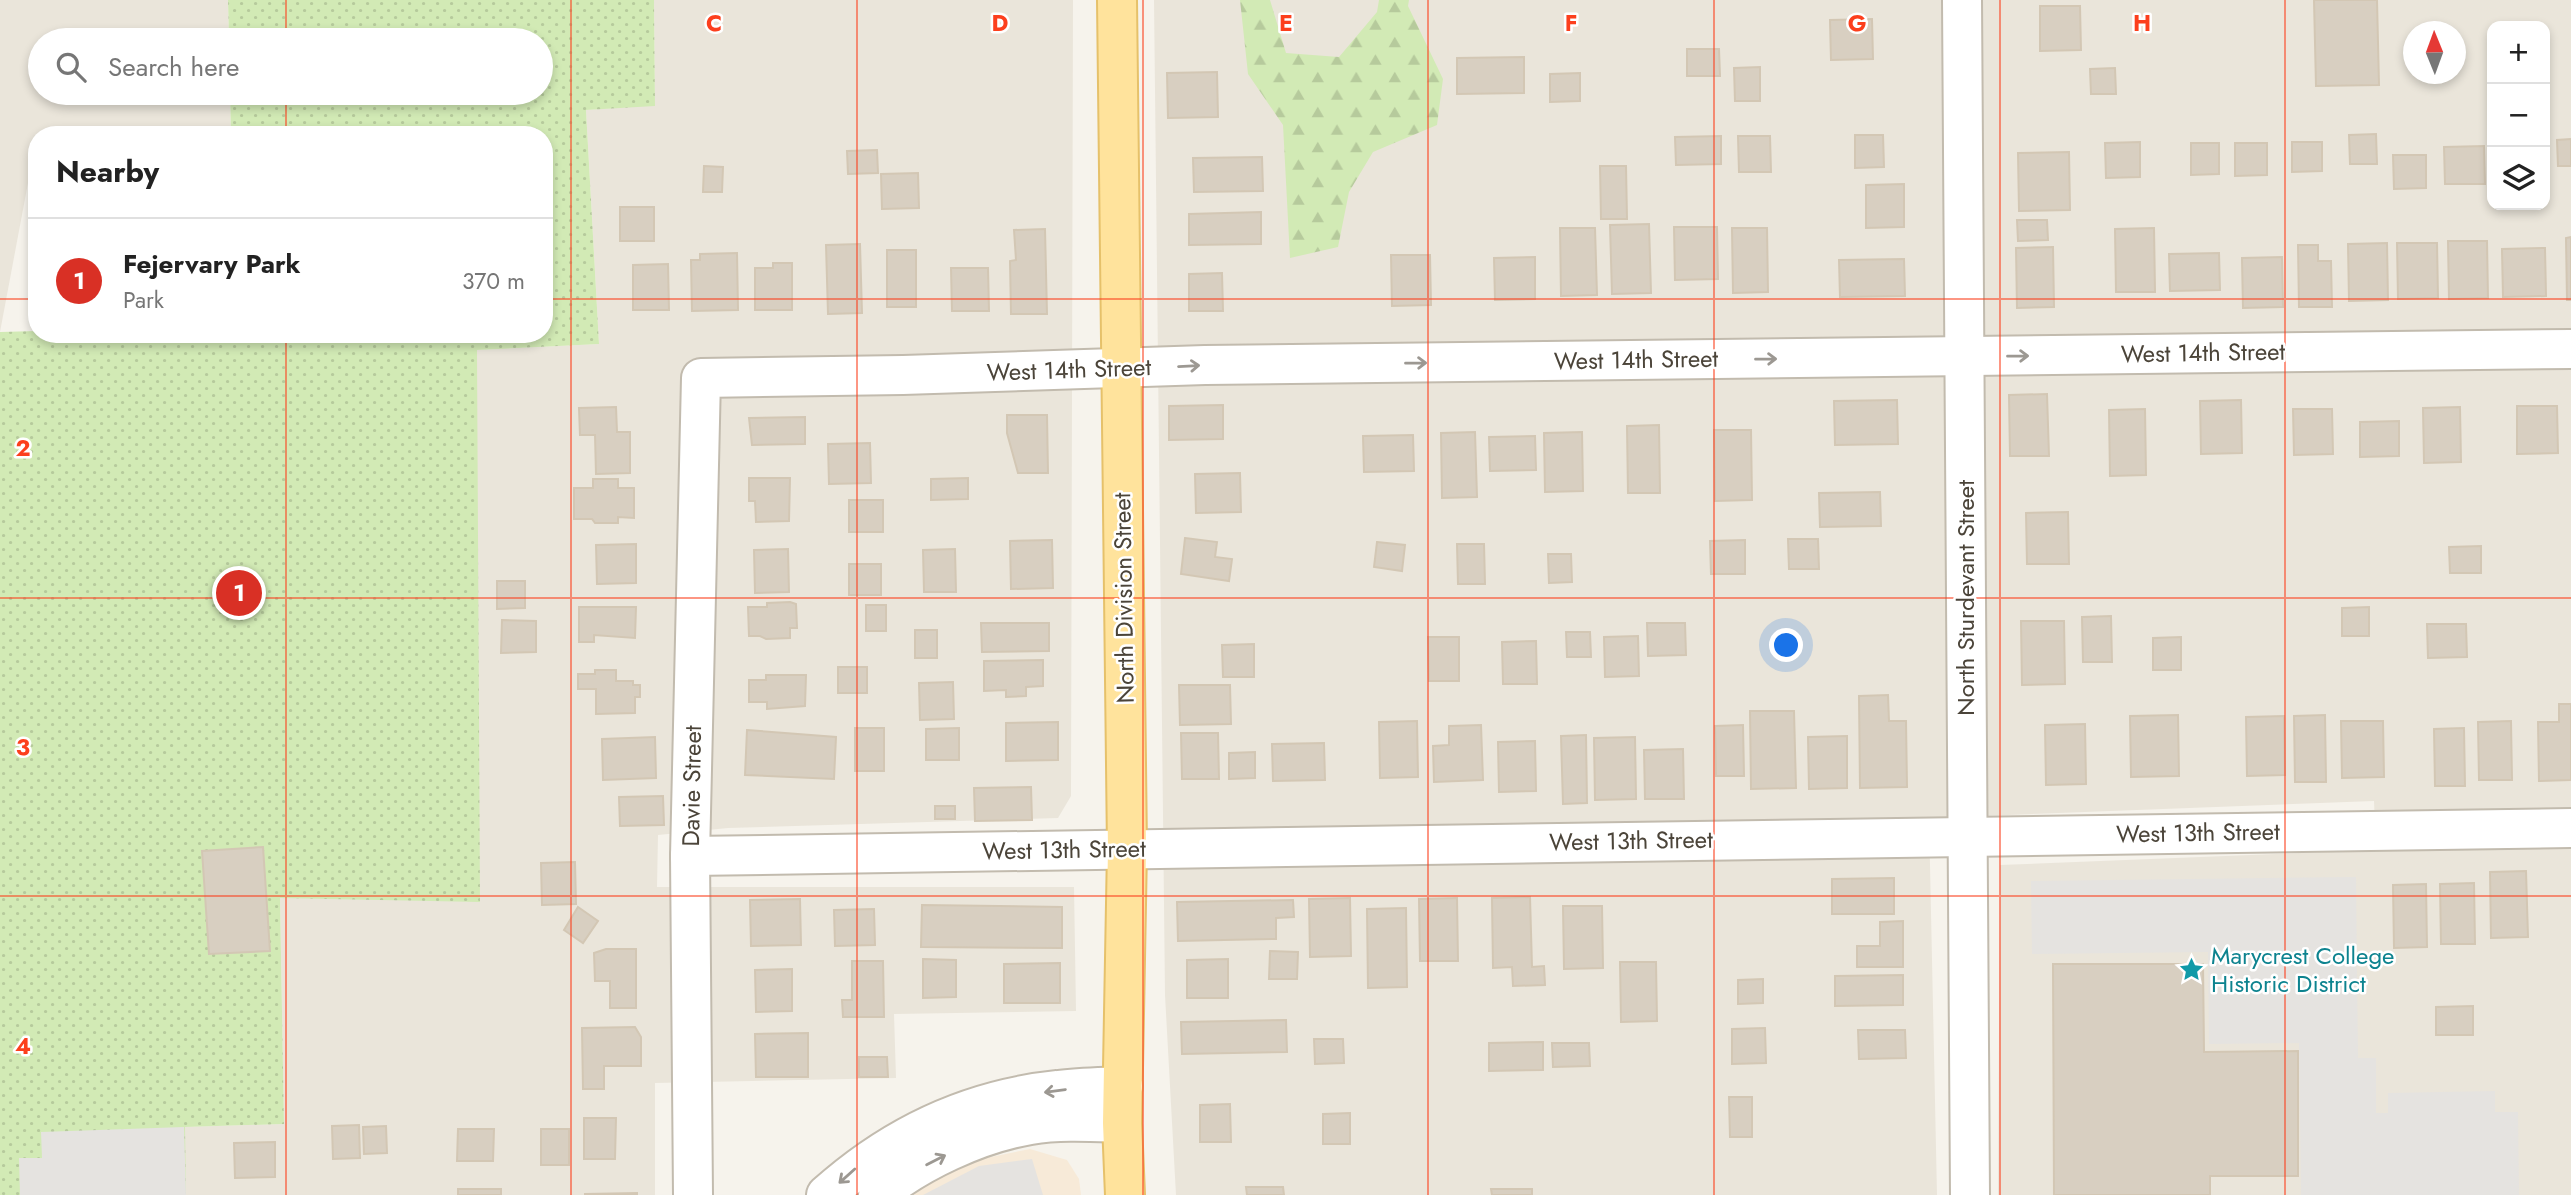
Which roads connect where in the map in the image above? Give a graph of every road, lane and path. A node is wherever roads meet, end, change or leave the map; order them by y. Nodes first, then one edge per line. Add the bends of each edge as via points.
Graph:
1 (1117, 0) edge
2 (1962, 0) edge
3 (2571, 349) edge
4 (1964, 356) junction
5 (1121, 370) junction
6 (701, 378) joint
7 (2571, 828) edge
8 (1967, 836) junction
9 (1127, 849) junction
10 (690, 856) junction
11 (1123, 1104) junction
12 (693, 1195) edge
13 (826, 1195) edge
14 (878, 1195) edge
15 (1125, 1195) edge
16 (1970, 1195) edge

1 - 5 main road, North Division Street
2 - 4 street, North Sturdevant Street
4 -> 3 street, West 14th Street
5 -> 4 street, West 14th Street via 1205,365
4 - 8 street, North Sturdevant Street
5 - 6 street, West 14th Street
5 - 9 main road, North Division Street
6 - 10 street, Davie Street
7 - 8 street, West 13th Street
8 - 9 street, West 13th Street
8 - 16 street, North Sturdevant Street
9 - 10 street, West 13th Street
9 - 11 main road, North Division Street
10 - 12 street, Davie Street
11 -> 13 street via 1058,1090 946,1116 856,1168
14 -> 11 street via 898,1178 980,1138
11 - 15 main road, North Division Street

